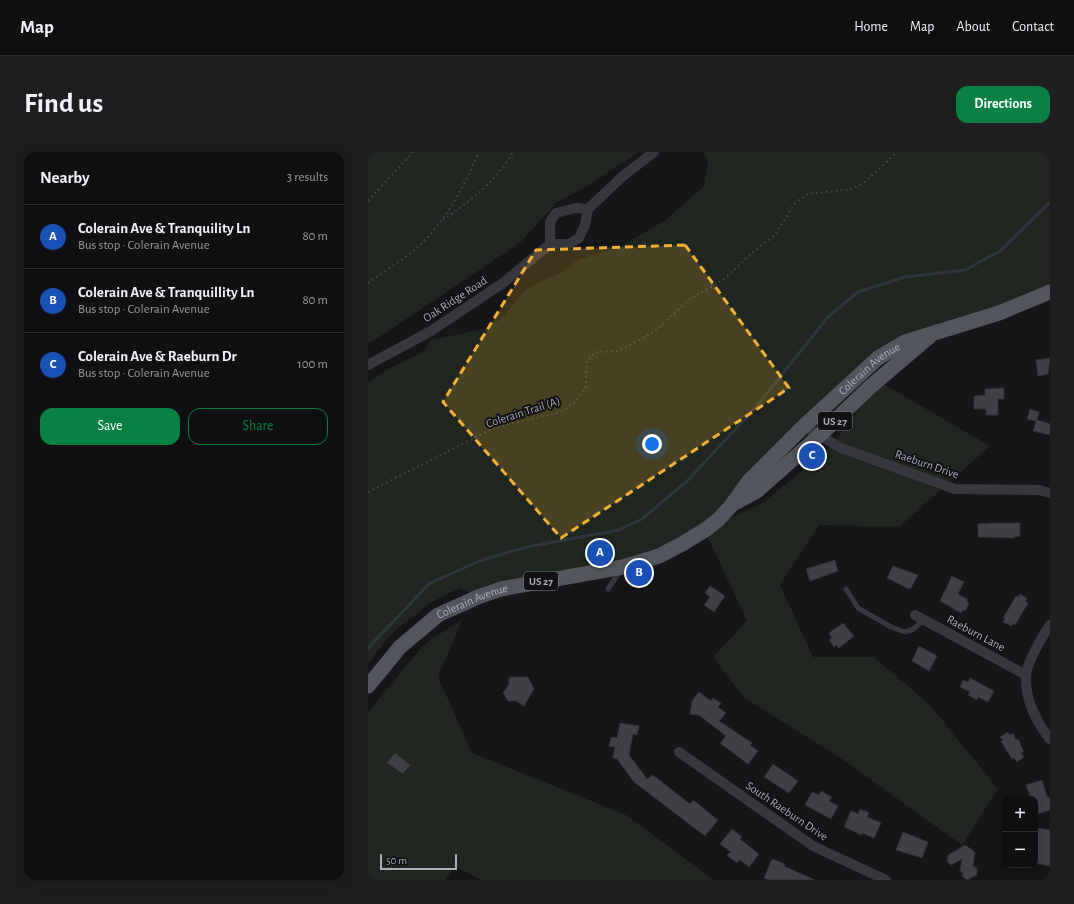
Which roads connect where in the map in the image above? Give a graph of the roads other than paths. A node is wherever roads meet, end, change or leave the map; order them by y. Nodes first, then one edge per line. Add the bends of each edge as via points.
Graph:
1 (654, 152) edge
2 (588, 209) junction
3 (550, 244) junction
4 (1050, 292) edge
5 (935, 332) junction
6 (368, 365) edge
7 (804, 426) junction
8 (820, 435) junction
9 (1050, 493) edge
10 (731, 506) junction
11 (623, 567) junction
12 (608, 589) dead end
13 (846, 589) dead end
14 (919, 618) joint
15 (1050, 625) edge
16 (1026, 675) junction
17 (368, 686) edge
18 (1050, 740) edge
19 (679, 752) dead end
20 (886, 880) edge

1 - 2 street via 623,176
2 - 3 street via 579,238 569,244
2 - 3 street via 576,208 556,213 550,222
3 - 6 street, Oak Ridge Road via 503,283 431,330
4 - 5 main road, Colerain Avenue / US 27 via 999,312
5 - 7 main road, Colerain Avenue / US 27 via 905,342 878,358
5 - 8 main road, Colerain Avenue / US 27 via 870,386
7 - 8 street, Raeburn Drive
7 - 10 main road, Colerain Avenue / US 27 via 749,481
8 - 9 street, Raeburn Drive via 841,448 956,489 1039,490
8 - 10 main road, Colerain Avenue / US 27 via 757,491
10 - 11 main road, Colerain Avenue / US 27 via 705,530 682,544 659,556
11 - 12 lane
11 - 17 main road, Colerain Avenue / US 27 via 501,589 438,615 400,647
13 - 14 lane via 858,608 891,627 906,632 912,630
14 - 16 street, Raeburn Lane
15 - 16 street via 1038,643
16 - 18 street via 1030,704
19 - 20 street, South Raeburn Drive via 813,846

